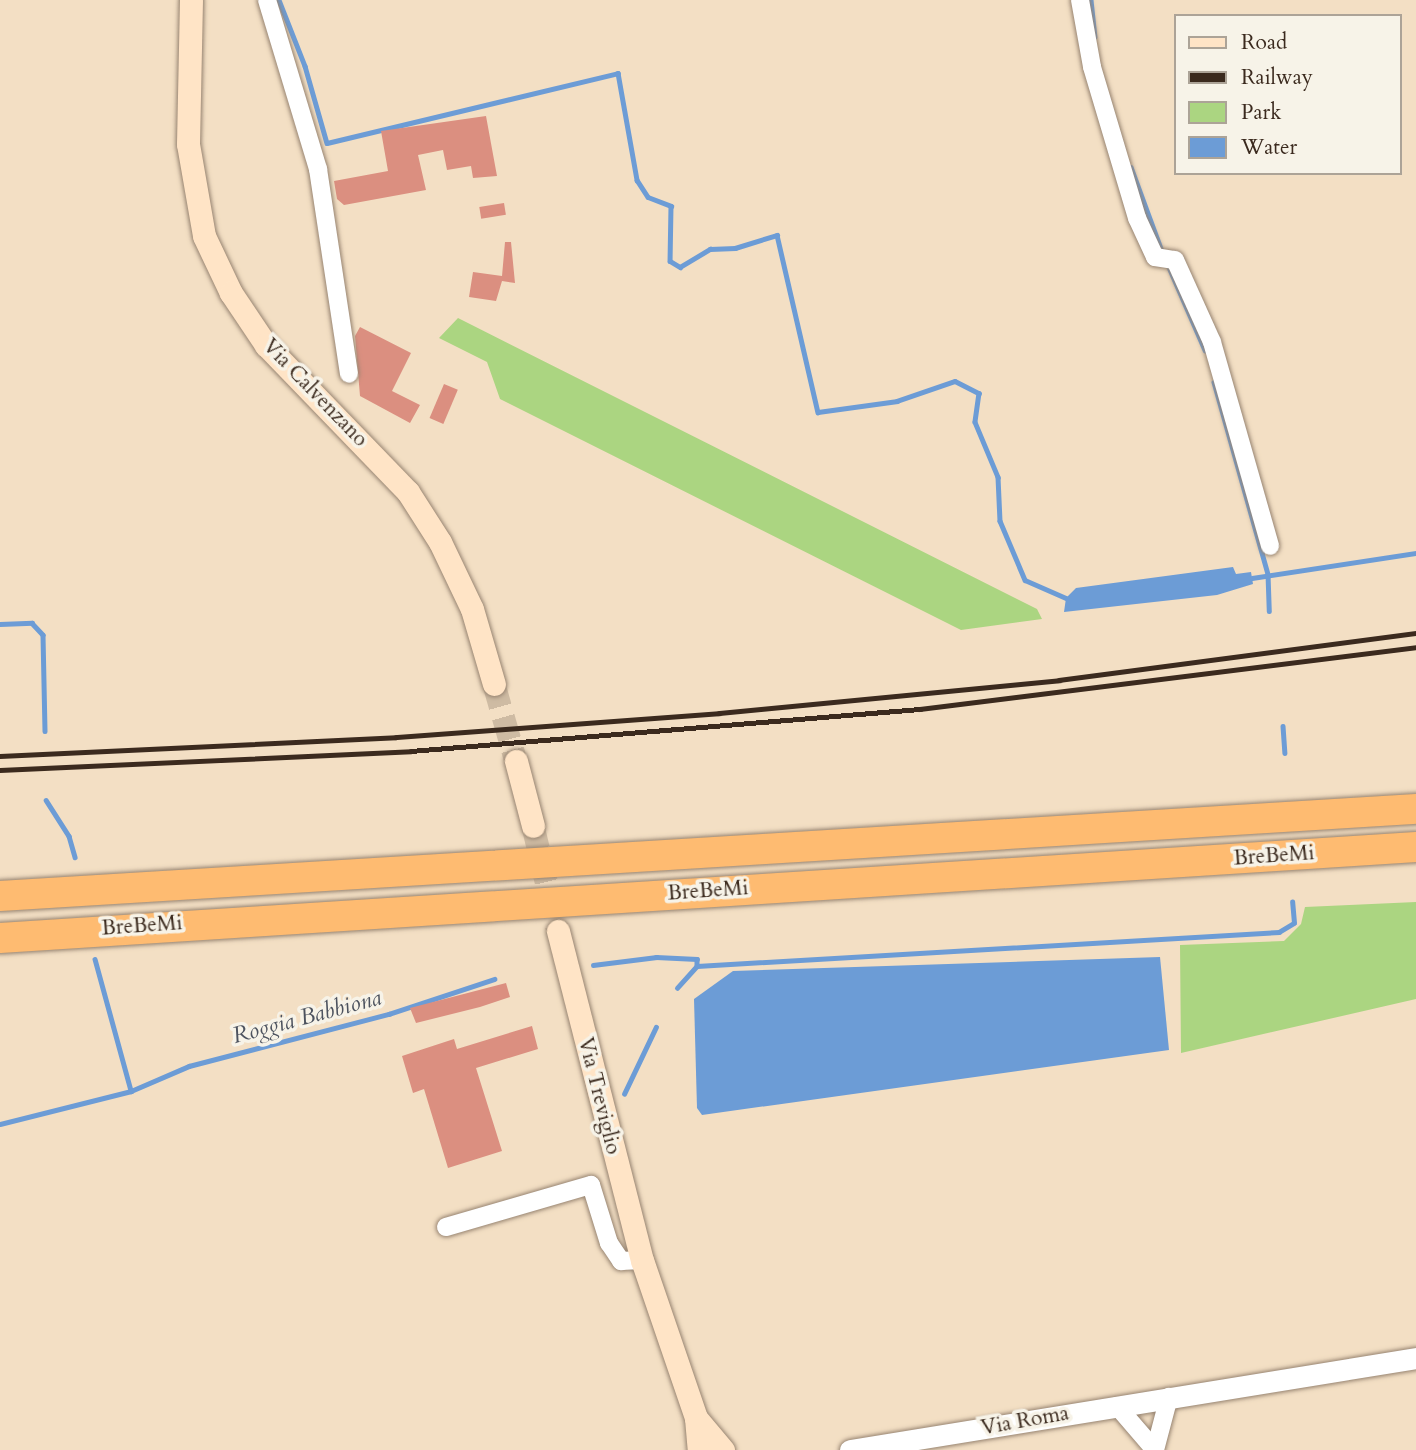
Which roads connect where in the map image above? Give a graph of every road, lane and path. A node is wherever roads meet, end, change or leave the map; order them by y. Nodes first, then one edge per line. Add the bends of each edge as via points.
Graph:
1 (191, 0) edge
2 (267, 0) edge
3 (1080, 0) edge
4 (349, 374) dead end
5 (1270, 546) dead end
6 (494, 684) tunnel mouth
7 (516, 761) tunnel mouth
8 (1416, 809) edge
9 (533, 826) tunnel mouth
10 (1416, 847) edge
11 (0, 896) edge
12 (558, 931) tunnel mouth
13 (0, 938) edge
14 (446, 1227) dead end
15 (642, 1260) junction
16 (1416, 1358) edge
17 (1169, 1398) junction
18 (1118, 1406) junction
19 (696, 1418) junction
20 (1155, 1449) edge
21 (699, 1450) edge
22 (723, 1450) edge
23 (850, 1450) edge

1 - 6 main road, Via Calvenzano via 188,144 204,236 231,293 266,345 354,432 421,512 457,573
2 - 4 street via 318,169
3 - 5 street via 1083,34 1111,140 1155,257 1175,260 1212,342
7 - 9 main road
8 - 11 highway, BreBeMi
10 - 13 highway, BreBeMi
12 - 15 main road, Via Treviglio
14 - 15 street, Via Treviglio via 591,1185 609,1243 621,1261
15 - 19 main road, Via Treviglio
16 - 17 street, Via Roma
17 - 18 street, Via Roma
17 - 20 street
18 - 20 street
18 - 23 street, Via Roma
19 - 21 main road, Via Treviglio
19 - 22 main road, Via Treviglio

